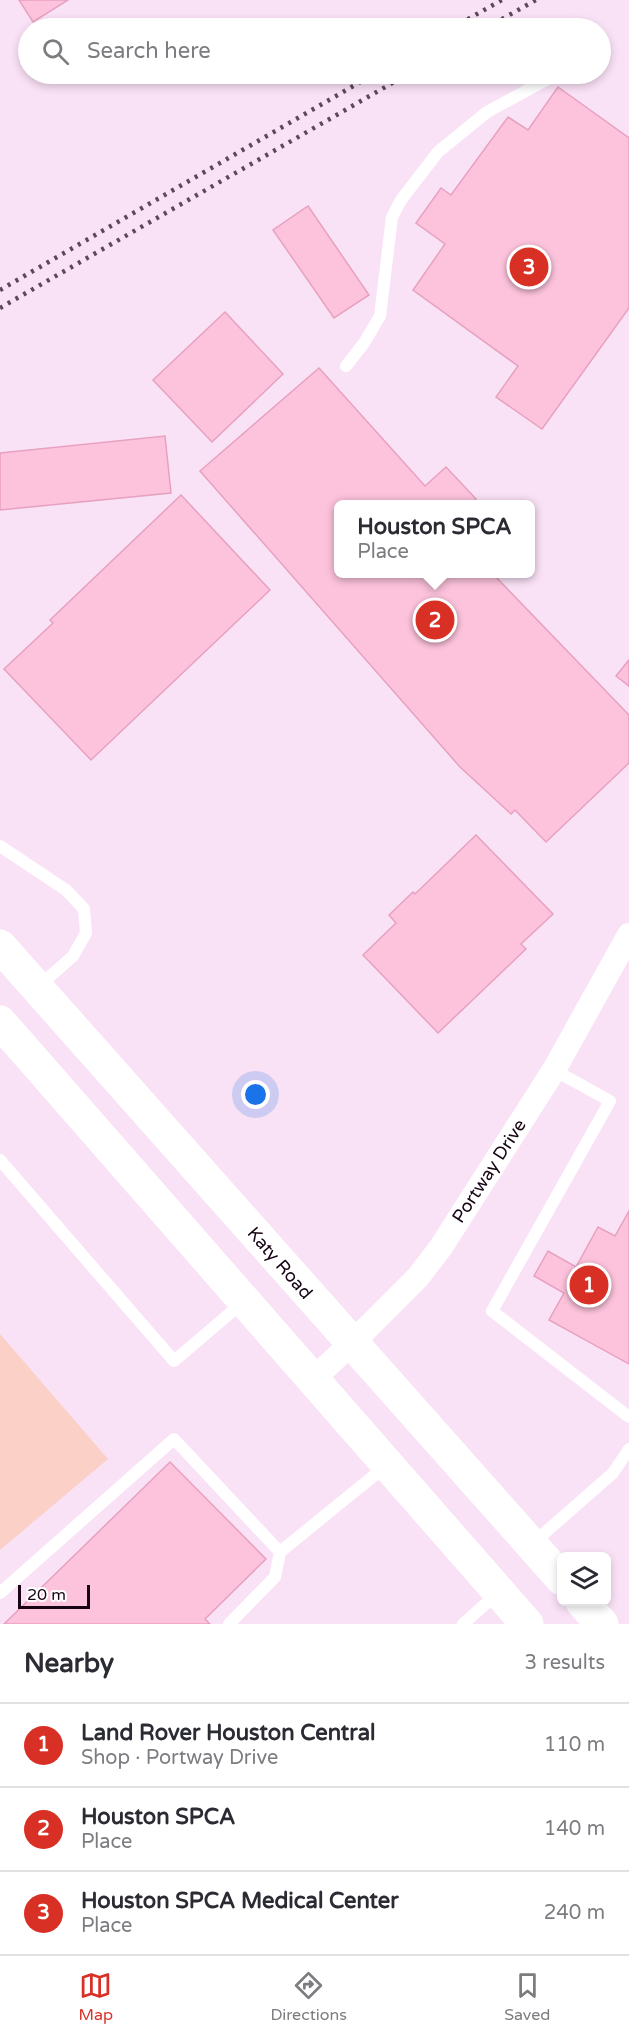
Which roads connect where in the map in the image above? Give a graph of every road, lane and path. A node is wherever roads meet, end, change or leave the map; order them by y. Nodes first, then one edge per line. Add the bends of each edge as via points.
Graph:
1 (538, 84) edge
2 (346, 366) dead end
3 (0, 846) edge
4 (629, 935) edge
5 (0, 946) edge
6 (37, 988) junction
7 (2, 1027) edge
8 (554, 1070) junction
9 (0, 1160) edge
10 (282, 1264) junction
11 (245, 1300) junction
12 (351, 1344) junction
13 (313, 1379) junction
14 (629, 1417) edge
15 (629, 1449) edge
16 (388, 1464) junction
17 (531, 1545) junction
18 (280, 1552) junction
19 (557, 1574) edge
20 (499, 1592) junction
21 (0, 1593) edge
22 (586, 1606) edge
23 (229, 1624) edge
24 (463, 1624) edge
25 (527, 1624) edge
26 (602, 1624) edge

1 - 2 lane via 487,111 438,152 401,201 392,217 380,316
3 - 6 lane via 66,890 84,909 86,933 73,956
4 - 8 street, Portway Drive
5 - 6 main road, Katy Road
6 - 7 main road
6 - 10 main road, Katy Road
7 - 11 main road
8 - 12 street, Portway Drive via 441,1247 418,1277
8 - 14 lane via 610,1101 492,1311
9 - 11 lane via 174,1361
10 - 11 main road
10 - 12 main road, Katy Road
11 - 13 main road
12 - 13 street, Portway Drive
12 - 17 main road, Katy Road
13 - 16 main road
15 - 17 lane via 613,1473
16 - 18 lane
16 - 20 main road
17 - 19 main road, Katy Road
18 - 21 lane via 174,1439
18 - 23 lane via 275,1577
20 - 24 lane
20 - 25 main road
22 - 26 main road

